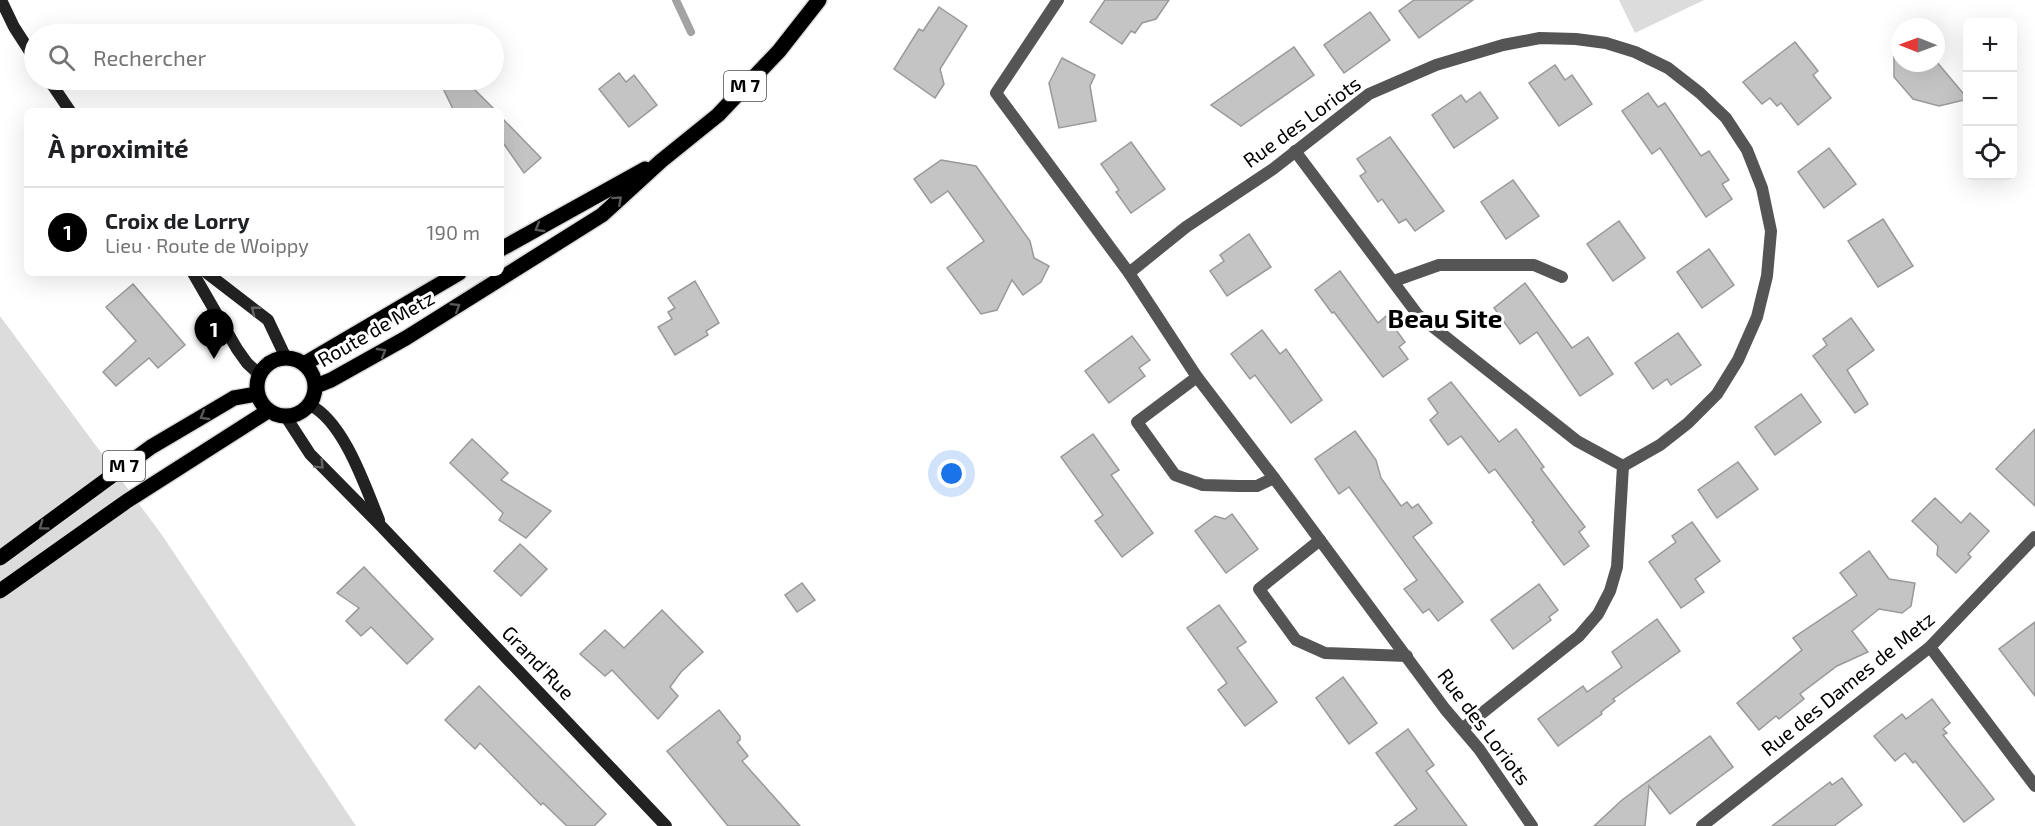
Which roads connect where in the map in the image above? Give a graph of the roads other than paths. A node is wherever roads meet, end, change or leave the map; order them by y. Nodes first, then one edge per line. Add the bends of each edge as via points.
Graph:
1 (1, 0) edge
2 (819, 0) edge
3 (1058, 0) edge
4 (24, 42) edge
5 (56, 90) edge
6 (68, 108) edge
7 (1295, 151) junction
8 (661, 161) junction
9 (504, 247) edge
10 (1129, 273) junction
11 (195, 276) edge
12 (211, 276) edge
13 (454, 276) edge
14 (1562, 277) dead end
15 (1394, 281) junction
16 (286, 358) junction
17 (304, 364) junction
18 (260, 375) junction
19 (1197, 377) junction
20 (316, 386) junction
21 (257, 394) junction
22 (310, 405) junction
23 (268, 411) junction
24 (286, 417) junction
25 (1623, 466) junction
26 (1274, 478) junction
27 (382, 527) junction
28 (2035, 537) edge
29 (1320, 540) junction
30 (0, 558) edge
31 (0, 591) edge
32 (1930, 647) junction
33 (1407, 656) junction
34 (1462, 729) junction
35 (2035, 786) edge
36 (1529, 825) edge
37 (666, 826) edge
38 (1702, 826) edge

1 - 4 street
2 - 8 main road, Route de Metz / M 7 via 779,51 718,115
3 - 10 street, Rue des Loriots via 996,93
5 - 6 street
7 - 10 street, Rue des Loriots via 1186,227
7 - 15 street
7 - 25 street, Rue des Loriots via 1369,94 1436,65 1540,38 1606,43 1635,52 1668,68 1700,93 1726,118 1748,150 1762,188 1771,231 1767,276 1757,317 1717,394 1660,445
8 -> 9 main road, Route de Metz / M 7
20 -> 8 main road, Route de Metz / M 7 via 406,338 602,215
10 - 19 street, Rue des Loriots
11 - 18 street via 242,356
16 -> 12 street via 268,320
13 - 17 main road, Route de Metz
14 - 15 street via 1534,265 1439,265
15 - 25 street via 1418,315 1578,441
16 - 17 main road
16 - 18 main road via 266,366
17 - 20 main road
18 - 21 main road
19 - 26 street, Rue des Loriots
19 - 26 street via 1137,422 1175,475 1203,485 1257,486
20 - 22 main road
21 - 23 main road
21 -> 30 main road, M 7 via 234,398 150,447
22 - 24 main road
22 - 27 street, Grand'Rue via 319,409 346,444
23 - 24 main road
23 - 31 main road, M 7 via 127,501
24 -> 27 street, Grand'Rue via 310,454
25 - 34 street via 1617,567 1598,614 1579,636
26 - 29 street, Rue des Loriots
27 - 37 street, Grand'Rue
28 - 32 street, Rue des Dames de Metz
29 - 33 street, Rue des Loriots
29 - 33 street via 1259,589 1296,640 1325,653
32 - 35 street
32 - 38 street, Rue des Dames de Metz
33 - 34 street, Rue des Loriots
34 - 36 street, Rue des Loriots

